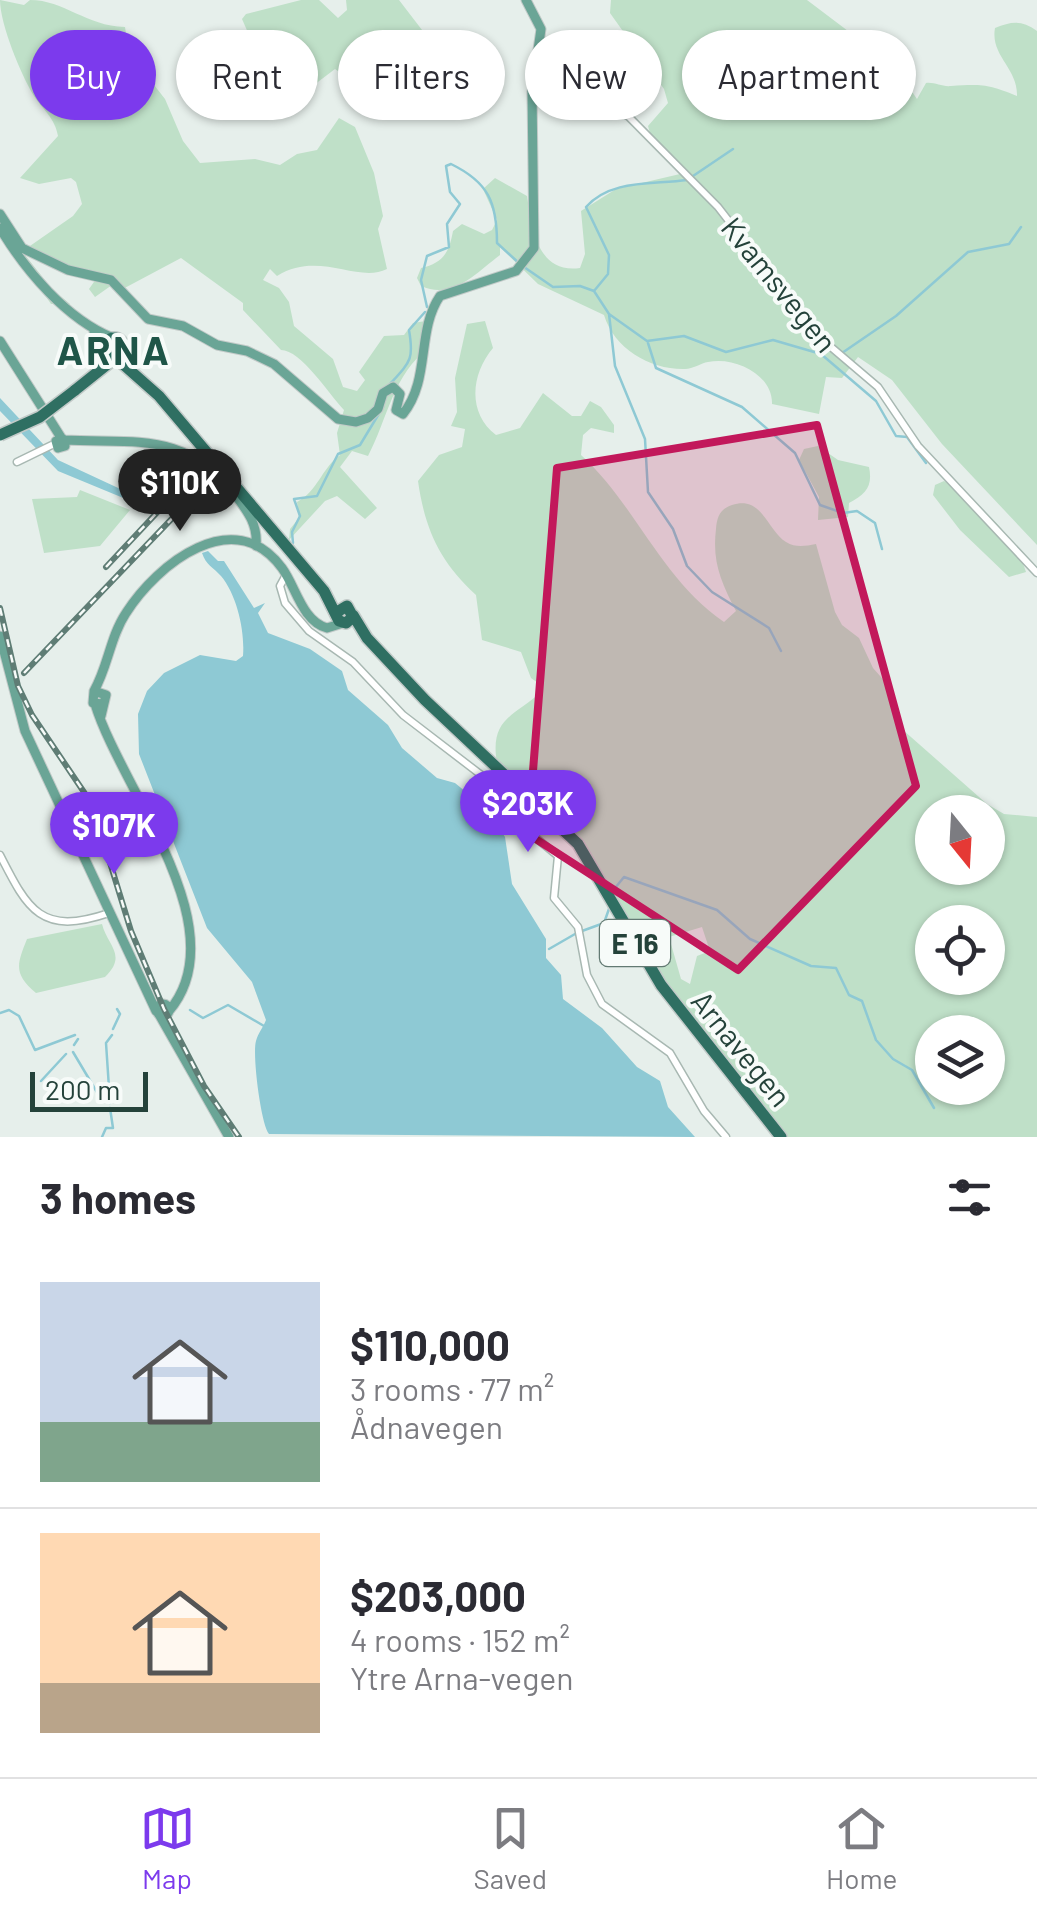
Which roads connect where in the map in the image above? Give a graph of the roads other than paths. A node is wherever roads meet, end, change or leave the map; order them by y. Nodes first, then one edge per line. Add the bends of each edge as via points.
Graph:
1 (526, 0) edge
2 (540, 30) edge
3 (532, 120) edge
4 (632, 120) edge
5 (0, 214) edge
6 (0, 228) edge
7 (0, 341) edge
8 (112, 350) junction
9 (0, 434) edge
10 (58, 442) junction
11 (17, 462) dead end
12 (252, 544) junction
13 (1037, 572) edge
14 (289, 579) junction
15 (344, 616) junction
16 (0, 636) edge
17 (0, 854) edge
18 (109, 912) junction
19 (163, 1010) junction
20 (229, 1137) edge
21 (726, 1137) edge
22 (781, 1137) edge

1 - 2 main road
3 - 5 main road via 536,234 530,258 512,272 440,296 429,318 422,373 401,414 400,392 393,388 383,392 376,412 356,422 338,418 274,364 183,326 148,319 108,278 68,270 22,248
4 - 13 street, Kvamsvegen via 718,207 836,355 878,387 918,446
6 - 8 main road via 31,271
7 - 10 main road
8 - 9 highway, bridge via 74,392
8 - 15 highway, Arnavegen / E 16 via 174,413
10 - 11 street
10 - 12 main road via 123,439 194,457 225,484 254,528
12 - 14 main road
12 - 19 main road via 207,542 166,569 126,613 103,668 101,724 172,866 190,956 185,988
14 - 15 main road via 310,617 324,627
14 - 21 street via 282,596 309,632 353,662 396,710 494,782 536,838 555,851 554,898 578,927 596,995 616,1018 670,1053
15 - 22 highway, Arnavegen / E 16 via 430,712 546,810 585,852 661,986
16 - 18 main road via 26,731
17 - 18 street via 26,904 43,918 63,922
18 - 19 main road via 145,991
19 - 20 main road via 168,1034

